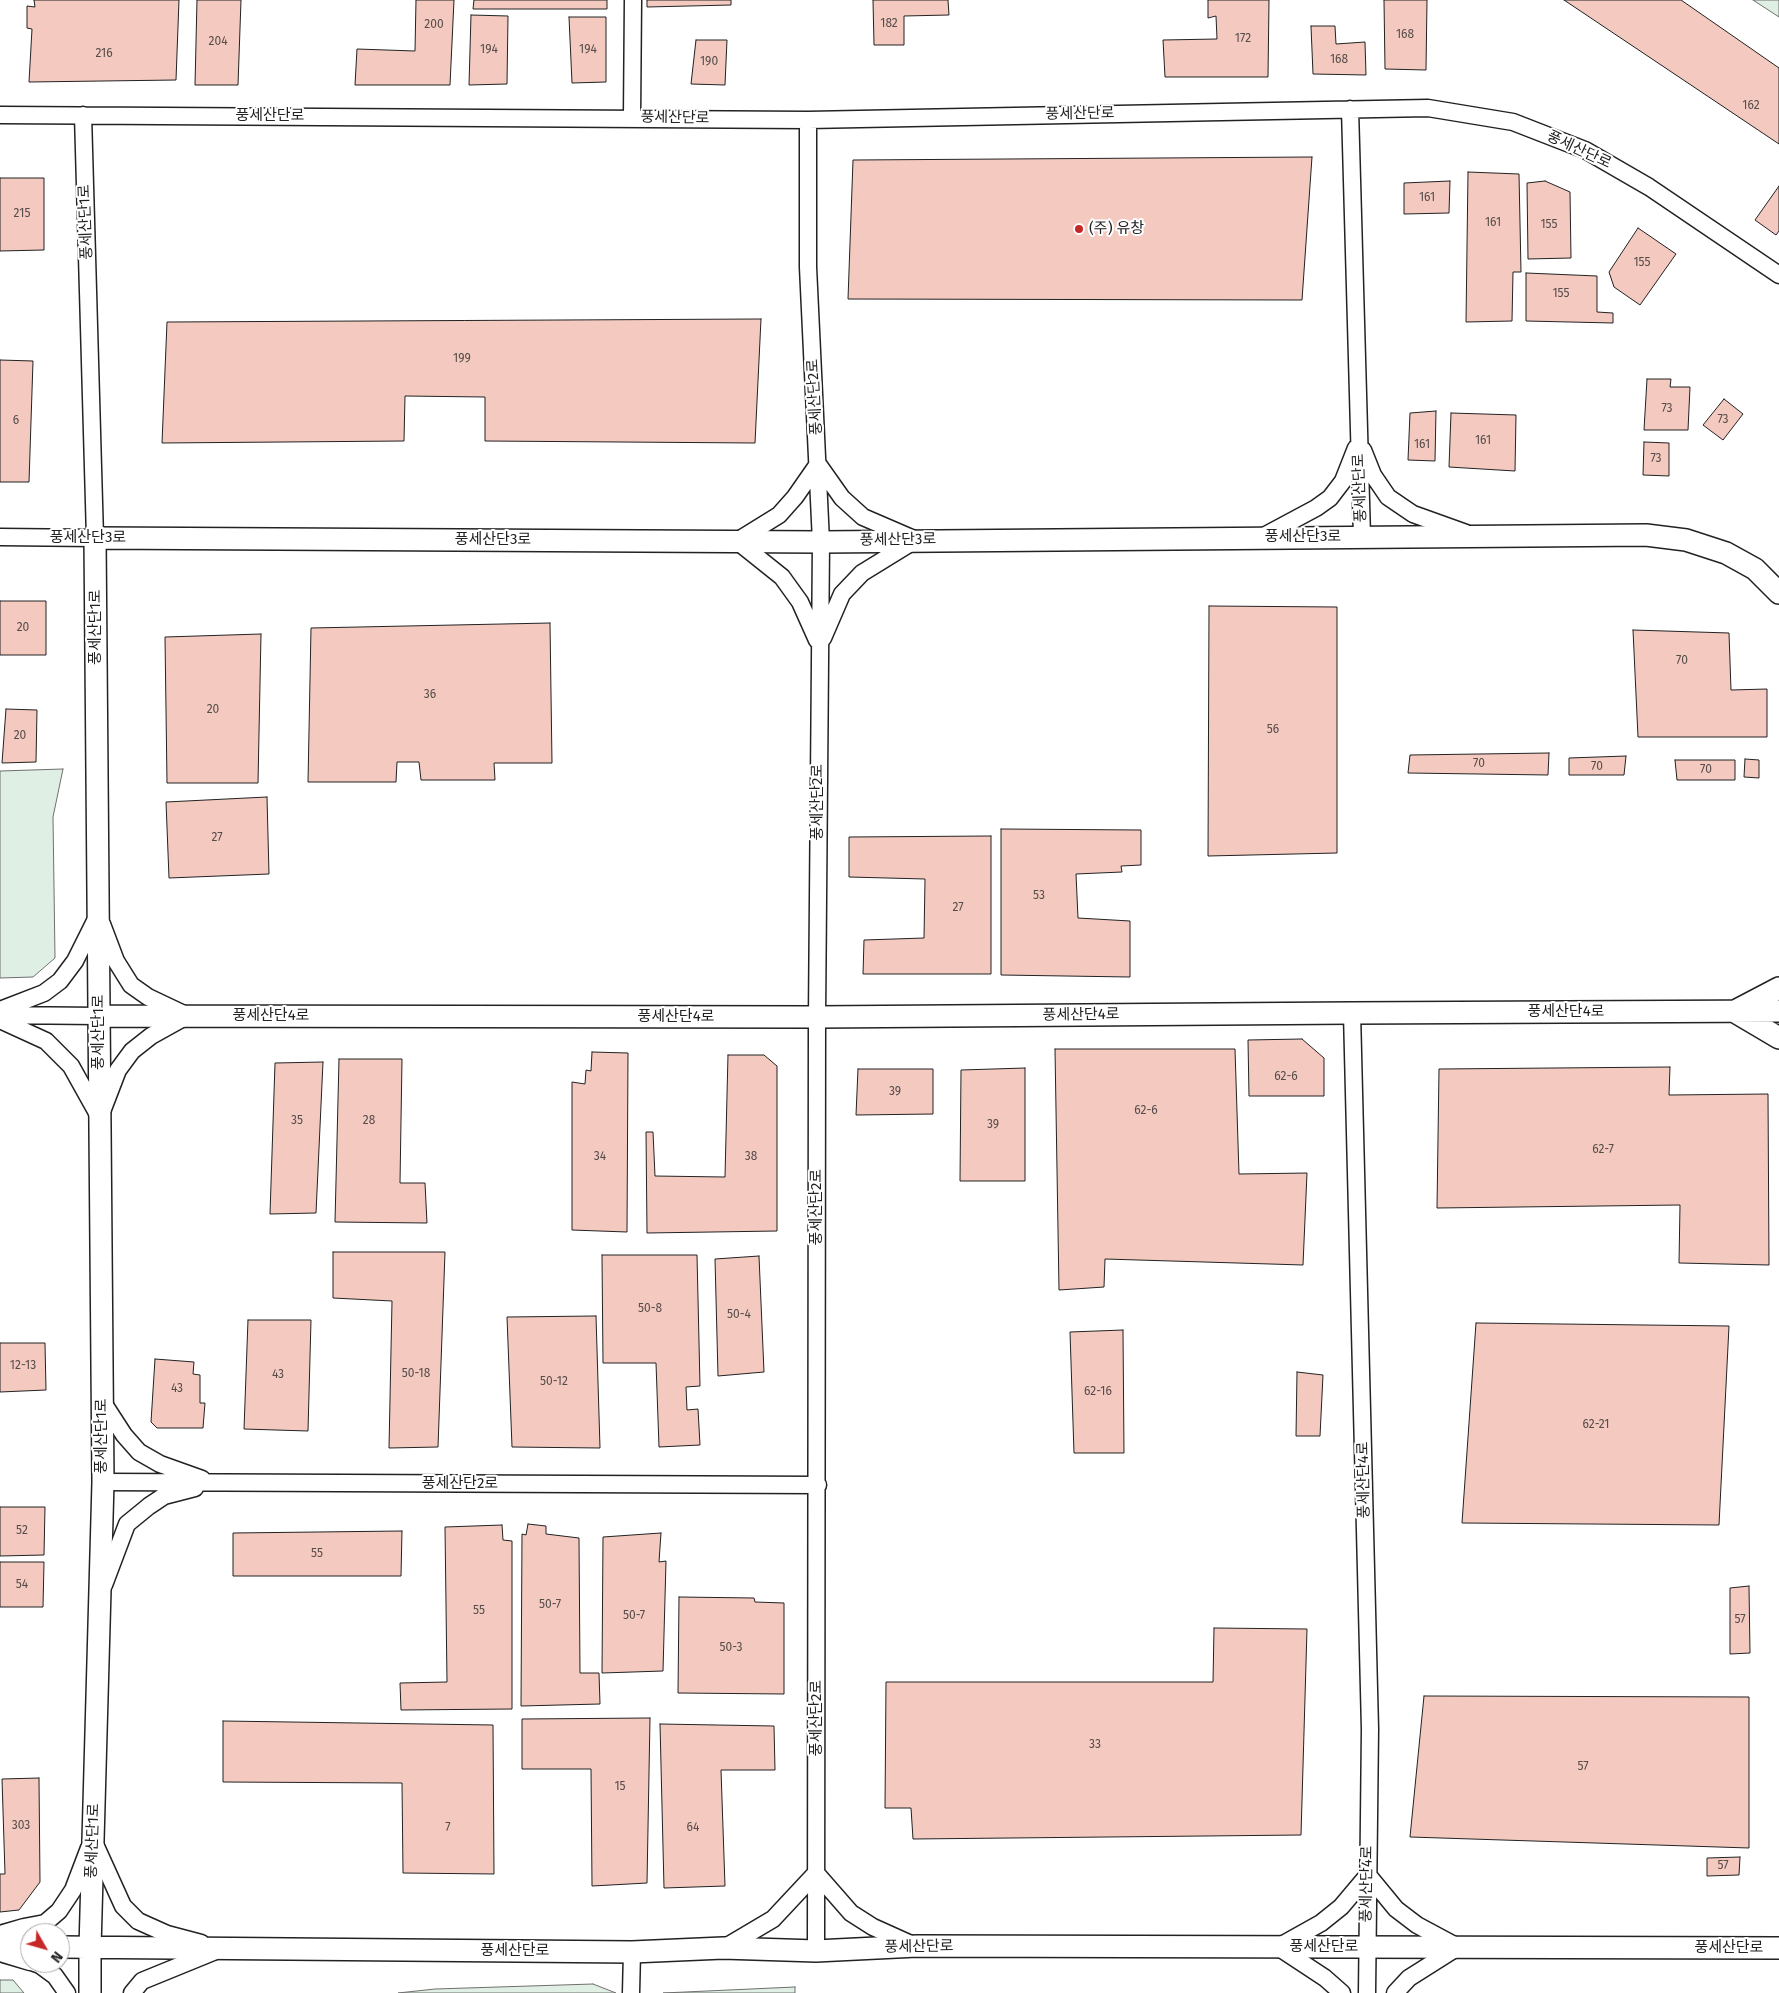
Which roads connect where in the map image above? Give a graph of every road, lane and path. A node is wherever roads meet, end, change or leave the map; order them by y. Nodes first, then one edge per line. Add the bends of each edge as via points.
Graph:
1 (633, 0) edge
2 (1350, 109) junction
3 (0, 115) edge
4 (84, 115) junction
5 (632, 118) junction
6 (808, 120) junction
7 (1779, 275) edge
8 (1359, 441) junction
9 (818, 464) junction
10 (1473, 536) junction
11 (0, 537) edge
12 (1362, 537) junction
13 (95, 538) junction
14 (1260, 538) junction
15 (916, 540) junction
16 (737, 541) junction
17 (821, 542) junction
18 (1779, 593) edge
19 (819, 646) junction
20 (98, 915) junction
21 (1779, 988) edge
22 (0, 1010) edge
23 (1779, 1011) edge
24 (1735, 1012) junction
25 (1352, 1013) junction
26 (0, 1015) edge
27 (99, 1016) junction
28 (188, 1016) junction
29 (817, 1018) junction
30 (0, 1020) edge
31 (1779, 1038) edge
32 (100, 1118) junction
33 (102, 1401) junction
34 (103, 1482) junction
35 (214, 1483) junction
36 (818, 1485) junction
37 (99, 1597) junction
38 (93, 1839) junction
39 (816, 1873) junction
40 (1368, 1875) junction
41 (0, 1934) edge
42 (0, 1945) edge
43 (20, 1946) edge
44 (917, 1946) junction
45 (1366, 1946) junction
46 (70, 1947) edge
47 (1278, 1947) junction
48 (1458, 1947) junction
49 (90, 1948) junction
50 (723, 1948) junction
51 (1779, 1948) edge
52 (220, 1949) junction
53 (816, 1951) junction
54 (632, 1952) junction
55 (0, 1953) edge
56 (20, 1959) edge
57 (51, 1973) edge
58 (67, 1993) edge
59 (90, 1993) edge
60 (132, 1993) edge
61 (631, 1993) edge
62 (1342, 1993) edge
63 (1367, 1993) edge
64 (1396, 1993) edge

1 - 5 street
2 - 6 street, 풍세산단로
2 - 7 street, 풍세산단로 via 1428,108 1513,122 1585,150 1649,187
2 - 8 street, 풍세산단로
3 - 4 street, 풍세산단로
4 - 5 street, 풍세산단로
4 - 13 street, 풍세산단1로
5 - 6 street, 풍세산단로
6 - 9 street, 풍세산단2로 via 808,267
8 - 10 street via 1373,475 1388,497 1413,514
8 - 12 street, 풍세산단로
8 - 14 street via 1343,481 1330,498
9 - 15 street via 842,498 863,517
9 - 16 street via 779,515
9 - 17 street, 풍세산단2로
10 - 12 street, 풍세산단3로
10 - 18 street, 풍세산단3로 via 1646,534 1686,540 1726,552 1755,569
11 - 13 street, 풍세산단3로
12 - 14 street, 풍세산단3로
13 - 16 street, 풍세산단3로
13 - 20 street, 풍세산단1로
14 - 15 street, 풍세산단3로
15 - 17 street, 풍세산단3로
15 - 19 street via 862,573 842,594
16 - 17 street, 풍세산단3로
16 - 19 street via 782,577 800,602
17 - 19 street, 풍세산단2로
19 - 29 street, 풍세산단2로
20 - 22 street via 75,961 60,981 44,993
20 - 27 street, 풍세산단1로
20 - 28 street via 116,961 131,985
21 - 24 street
23 - 24 street, 풍세산단4로
24 - 25 street, 풍세산단4로
24 - 31 street
25 - 29 street, 풍세산단4로
25 - 40 street, 풍세산단4로 via 1370,1729
26 - 27 street, 풍세산단4로
27 - 28 street, 풍세산단4로
27 - 32 street, 풍세산단1로
28 - 29 street, 풍세산단4로
28 - 32 street via 150,1036 132,1051 118,1070
29 - 36 street, 풍세산단2로
30 - 32 street via 46,1040 71,1066
32 - 33 street, 풍세산단1로
33 - 34 street, 풍세산단1로
33 - 35 street via 124,1435 140,1452 160,1464
34 - 35 street, 풍세산단2로
34 - 37 street, 풍세산단1로
35 - 36 street, 풍세산단2로
35 - 37 street via 164,1496 128,1524
36 - 39 street, 풍세산단2로
37 - 38 street, 풍세산단1로
38 - 41 street via 73,1890 59,1911 45,1923
38 - 49 street, 풍세산단1로
38 - 52 street via 123,1906 138,1921 167,1934
39 - 44 street via 851,1913 873,1927
39 - 50 street via 773,1920
39 - 53 street, 풍세산단2로
40 - 45 street, 풍세산단4로
40 - 47 street via 1341,1907 1321,1923
40 - 48 street via 1396,1909 1417,1925
42 - 43 street
44 - 47 street, 풍세산단로
44 - 53 street, 풍세산단로
45 - 47 street, 풍세산단로
45 - 48 street, 풍세산단로
45 - 63 street, 풍세산단4로
46 - 49 street, 풍세산단로
47 - 62 street
48 - 51 street, 풍세산단로
48 - 64 street via 1409,1978
49 - 52 street, 풍세산단로
49 - 59 street, 풍세산단1로
50 - 53 street, 풍세산단로
50 - 54 street, 풍세산단로
52 - 54 street, 풍세산단로
52 - 60 street via 142,1981
54 - 61 street
55 - 56 street
57 - 58 street

